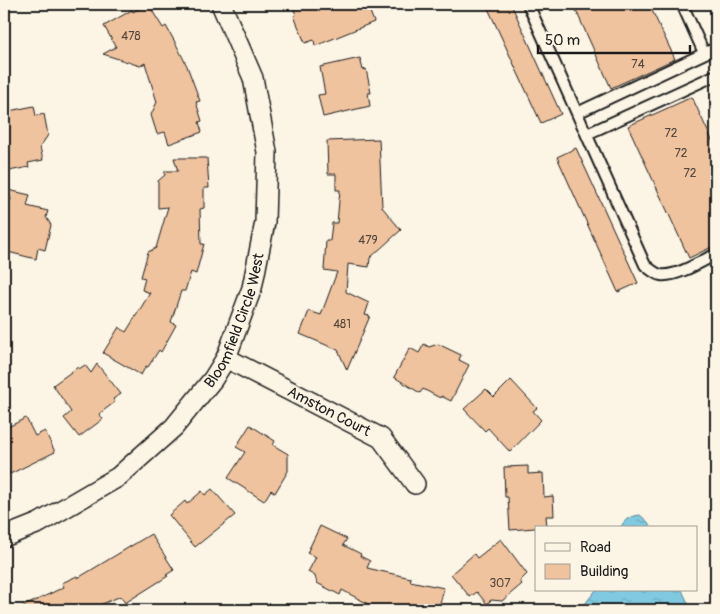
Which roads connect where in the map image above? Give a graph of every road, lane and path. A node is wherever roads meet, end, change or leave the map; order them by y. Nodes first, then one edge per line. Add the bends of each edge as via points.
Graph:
1 (221, 4) edge
2 (528, 4) edge
3 (682, 4) edge
4 (716, 48) edge
5 (704, 53) junction
6 (716, 76) edge
7 (577, 113) junction
8 (587, 134) junction
9 (716, 254) edge
10 (226, 358) junction
11 (415, 484) dead end
12 (4, 538) edge

1 - 10 street, Bloomfield Circle West via 253,78 267,152 266,222 252,288
2 - 7 lane
3 - 5 lane
4 - 5 lane
5 - 7 lane
6 - 8 lane
7 - 8 lane
8 - 9 lane via 645,265 660,275 677,273
10 - 11 street, Amston Court via 381,438
10 - 12 street, Bloomfield Circle West via 174,427 118,477 39,523

